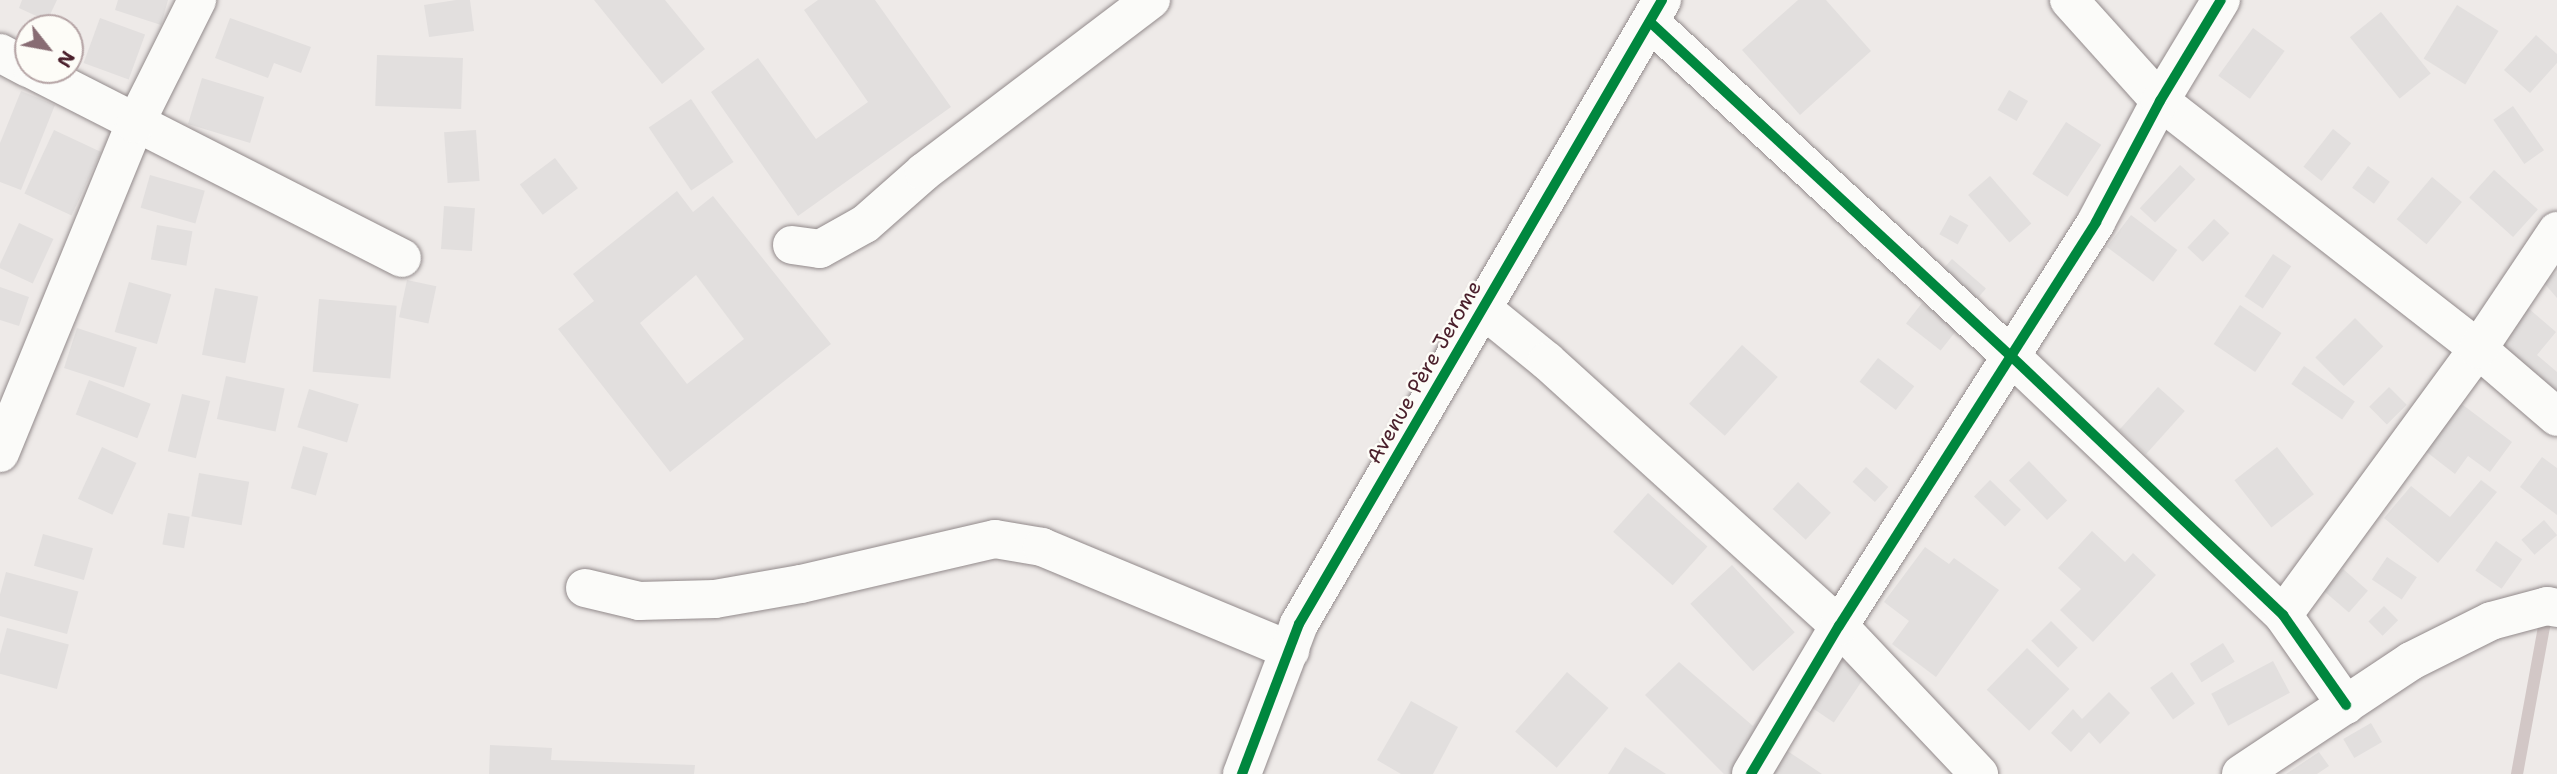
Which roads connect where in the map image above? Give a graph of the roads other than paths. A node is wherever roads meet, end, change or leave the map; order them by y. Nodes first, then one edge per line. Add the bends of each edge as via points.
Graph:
1 (197, 0) edge
2 (1151, 0) edge
3 (2069, 0) edge
4 (2221, 0) edge
5 (1656, 11) edge
6 (59, 84) edge
7 (2160, 101) junction
8 (135, 124) junction
9 (2557, 231) edge
10 (793, 245) dead end
11 (402, 258) dead end
12 (1483, 309) junction
13 (2478, 349) junction
14 (2010, 355) junction
15 (2557, 417) edge
16 (0, 453) edge
17 (585, 588) dead end
18 (2557, 608) edge
19 (2283, 615) junction
20 (1839, 626) junction
21 (1290, 650) junction
22 (2346, 705) junction
23 (1242, 774) edge
24 (1751, 774) edge
25 (1979, 774) edge
26 (2241, 774) edge

1 - 8 street
2 - 10 street via 924,172 865,225 820,249
3 - 7 street
4 - 7 street
5 - 12 street, Avenue Père Jerome
5 - 14 street
6 - 8 street
7 - 13 street
7 - 14 street via 2096,222
8 - 11 street
8 - 16 street
9 - 13 street
12 - 20 street via 1547,361
12 - 21 street, Avenue Père Jerome via 1299,624
13 - 15 street
13 - 19 street
14 - 19 street
14 - 20 street
17 - 21 street via 639,601 715,599 995,539 1042,547
18 - 22 street via 2547,606 2491,621 2411,661
19 - 22 street
20 - 24 street
20 - 25 street
21 - 23 street, Avenue Père Jerome
22 - 26 street

